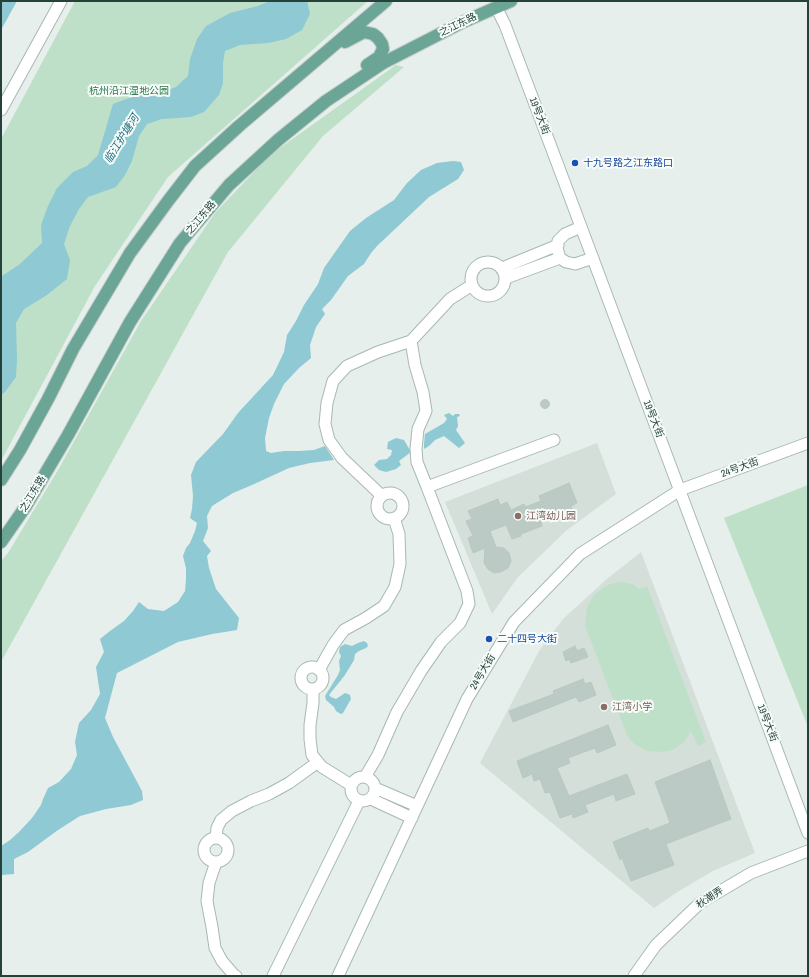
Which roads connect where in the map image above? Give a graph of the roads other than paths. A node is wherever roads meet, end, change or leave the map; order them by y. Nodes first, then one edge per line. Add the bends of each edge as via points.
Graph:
1 (61, 1) edge
2 (386, 1) edge
3 (511, 1) edge
4 (496, 3) edge
5 (326, 52) junction
6 (1, 110) edge
7 (311, 113) junction
8 (581, 227) junction
9 (558, 245) junction
10 (560, 258) junction
11 (593, 258) junction
12 (504, 273) junction
13 (472, 285) junction
14 (411, 341) junction
15 (554, 440) dead end
16 (808, 443) edge
17 (1, 480) edge
18 (427, 487) junction
19 (680, 490) junction
20 (382, 496) junction
21 (394, 518) junction
22 (1, 542) edge
23 (319, 670) junction
24 (313, 689) junction
25 (318, 762) junction
26 (365, 777) junction
27 (351, 784) junction
28 (375, 788) junction
29 (371, 799) junction
30 (359, 801) junction
31 (417, 806) junction
32 (412, 818) junction
33 (808, 833) edge
34 (216, 838) junction
35 (808, 851) edge
36 (216, 862) junction
37 (236, 976) edge
38 (273, 976) edge
39 (338, 976) edge
40 (634, 976) edge

1 - 6 street
2 - 5 main road
3 - 4 main road, 之江东路
4 - 7 main road, 之江东路 via 383,63
4 - 8 street, 19号大街
5 - 7 main road via 364,32 373,34 382,44 379,57 332,89 316,103
5 - 17 main road via 195,166 168,201 130,252
7 - 22 main road, 之江东路 via 229,185 180,243 130,322 68,436
8 - 9 street via 565,234 558,241
8 - 11 street, 19号大街
9 - 10 street
9 - 12 street
10 - 11 street via 575,264
10 - 12 street
11 - 19 street, 19号大街
12 - 13 street via 497,264 479,264 472,273
12 - 13 street via 506,283 495,296 479,294
13 - 14 street via 450,299
14 - 18 street via 426,411 418,429 416,449 417,462
14 - 20 street via 347,366 332,382 327,403 325,424 329,440 342,458
15 - 18 street
16 - 19 street, 24号大街
18 - 26 street via 467,591 469,604 460,623 441,642 421,671
19 - 31 street, 24号大街 via 580,554 514,622 467,699
19 - 33 street, 19号大街
20 - 21 street via 378,503 379,512 386,518
20 - 21 street via 398,495 402,502 401,513
21 - 23 street via 399,534 400,564 395,587 384,606 344,630
23 - 24 street via 323,676 322,684
23 - 24 street via 309,668 302,675 304,685
24 - 25 street via 310,739 312,755
25 - 27 street
25 - 34 street via 269,794 232,811 221,820
26 - 27 street via 357,778
26 - 28 street via 372,781
27 - 30 street via 351,792
28 - 29 street
28 - 31 street
29 - 30 street
29 - 32 street
30 - 38 street
31 - 32 street, 24号大街
32 - 39 street, 24号大街
34 - 36 street via 208,841 205,848 207,857
34 - 36 street via 226,843 228,854 223,860
35 - 40 street, 秋潮弄 via 751,873 700,903 656,945
36 - 37 street via 207,900 215,948

